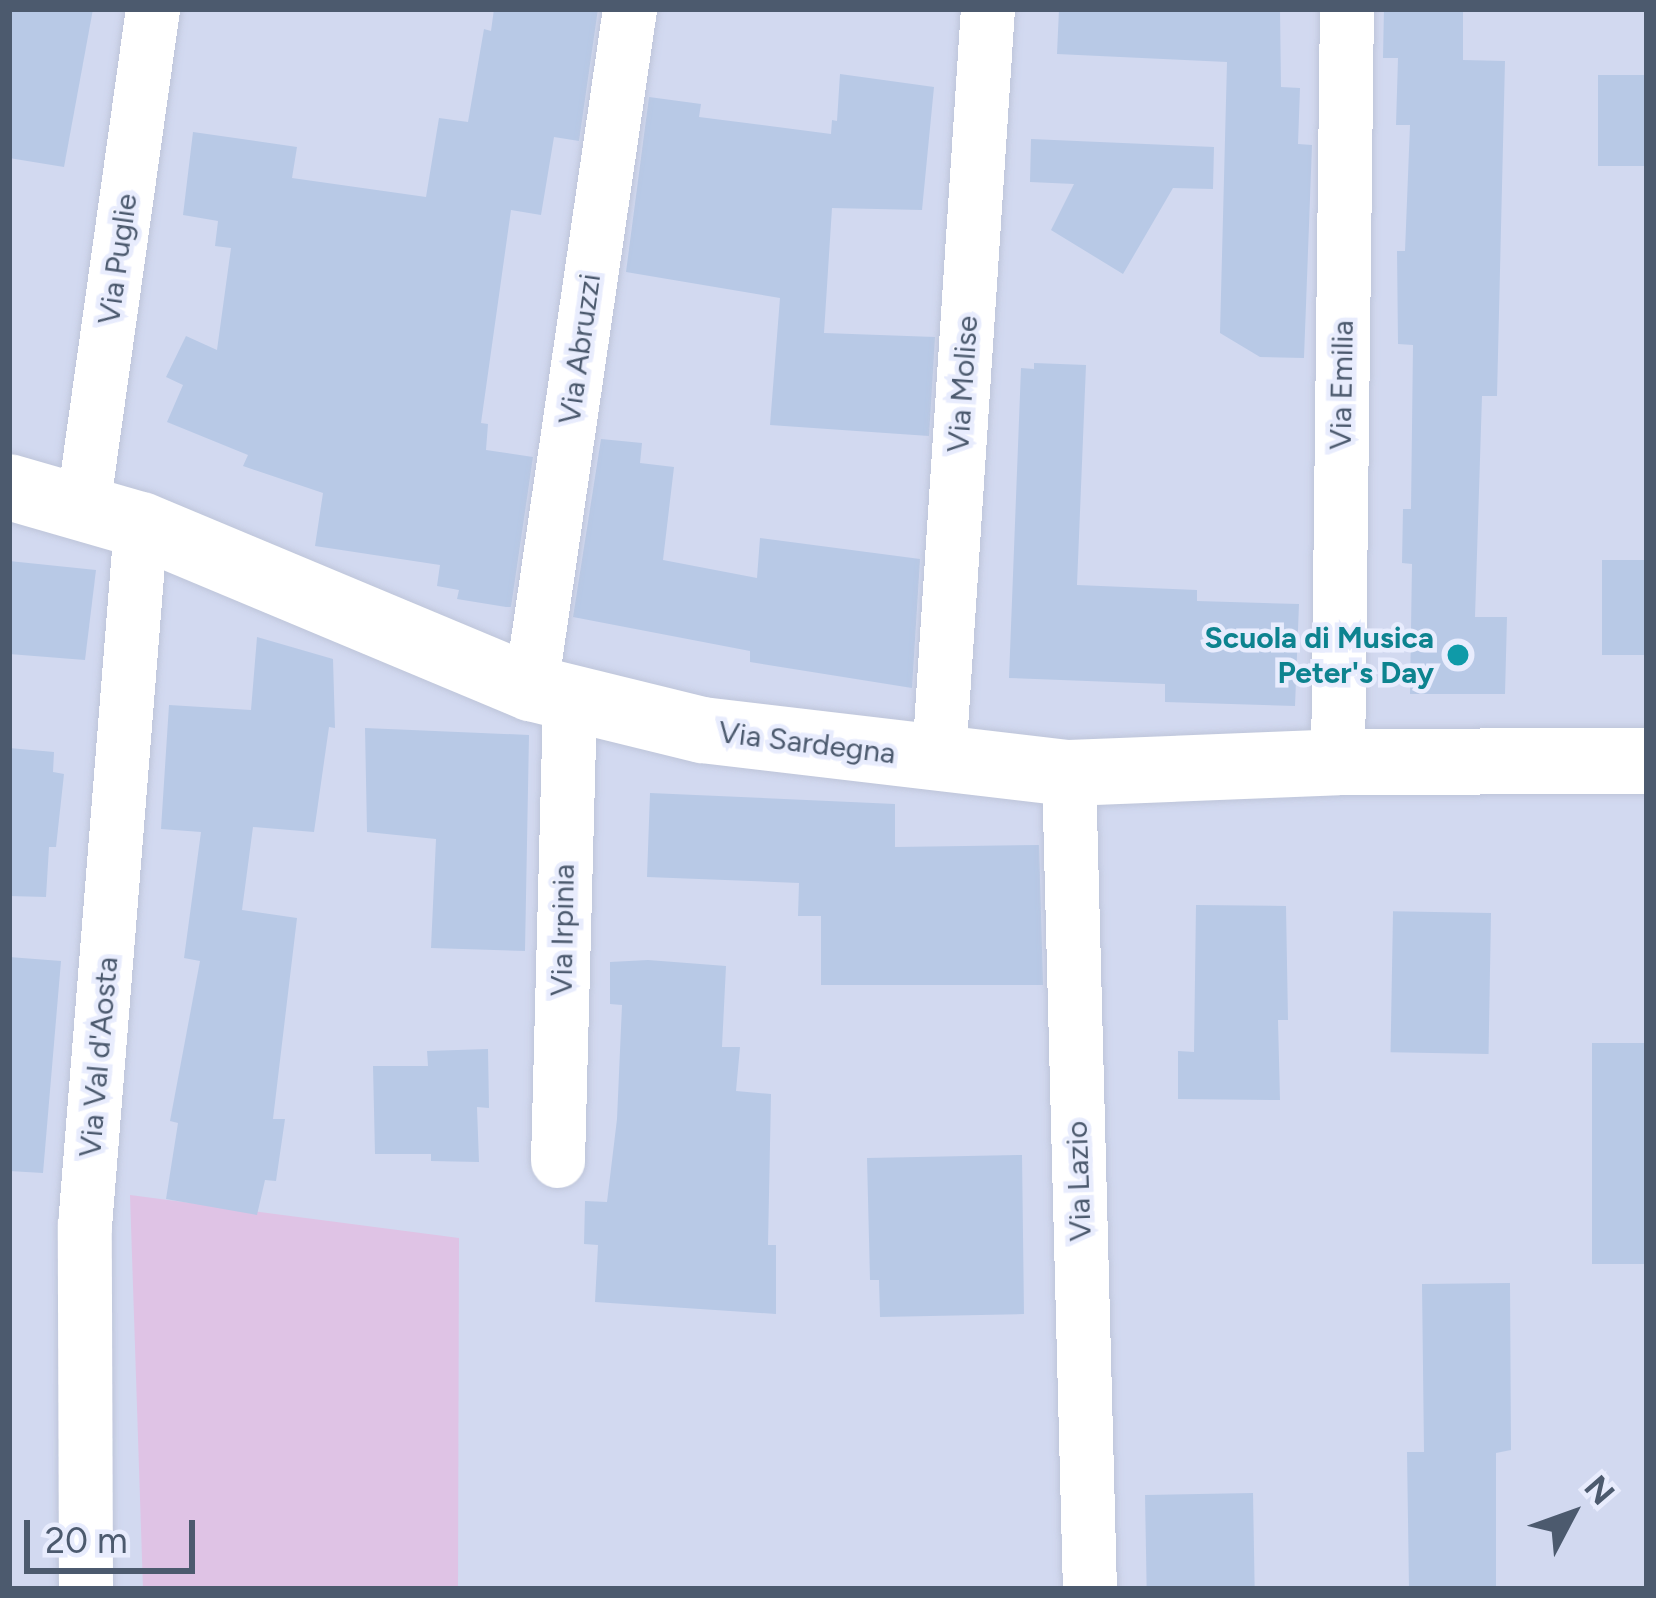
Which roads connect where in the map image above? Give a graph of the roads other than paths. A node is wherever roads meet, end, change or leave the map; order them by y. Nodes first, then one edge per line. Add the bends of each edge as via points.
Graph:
1 (153, 9) edge
2 (629, 9) edge
3 (988, 9) edge
4 (1347, 9) edge
5 (9, 488) edge
6 (112, 517) junction
7 (550, 693) junction
8 (939, 758) junction
9 (1647, 761) edge
10 (1338, 762) junction
11 (1069, 773) junction
12 (558, 1161) dead end
13 (86, 1589) edge
14 (1090, 1589) edge

1 - 6 street, Via Puglie
2 - 7 street, Via Abruzzi
3 - 8 street, Via Molise
4 - 10 street, Via Emilia
5 - 6 street, Via Sardegna
6 - 7 street, Via Sardegna
6 - 13 street, Via Val d'Aosta via 85,1226
7 - 8 street, Via Sardegna via 702,730
7 - 12 street, Via Irpinia
8 - 11 street, Via Sardegna
9 - 10 street, Via Sardegna
10 - 11 street, Via Sardegna
11 - 14 street, Via Lazio

